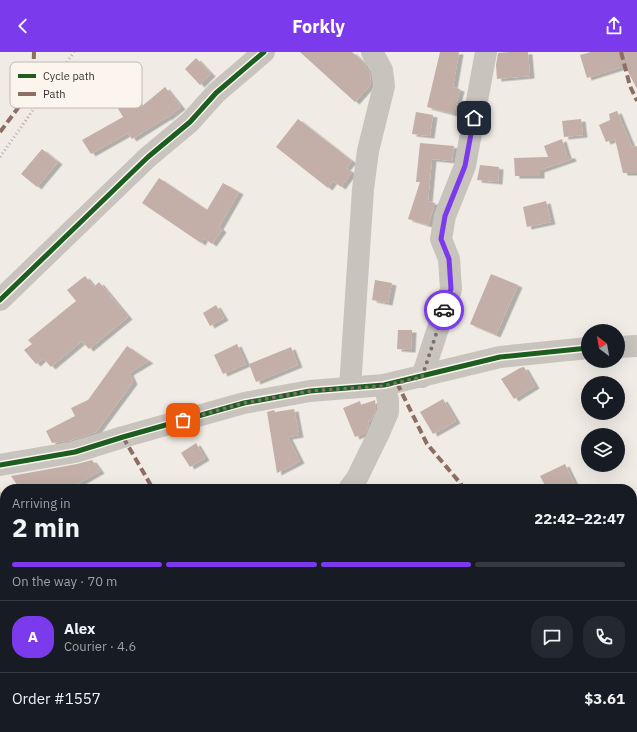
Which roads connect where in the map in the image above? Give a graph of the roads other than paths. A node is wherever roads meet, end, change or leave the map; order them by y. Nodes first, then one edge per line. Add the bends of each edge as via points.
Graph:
1 (264, 52) edge
2 (372, 52) edge
3 (486, 52) edge
4 (0, 300) edge
5 (637, 346) edge
6 (625, 347) edge
7 (581, 349) edge
8 (422, 377) junction
9 (384, 386) junction
10 (350, 388) junction
11 (0, 465) edge
12 (353, 484) edge

1 - 4 street via 216,93 190,122 148,157
2 - 10 street via 382,70 384,86 368,151 363,189
3 - 8 street via 465,166 445,216 441,239 449,259 451,289
5 - 6 street
7 - 8 street via 500,357
8 - 9 street
9 - 10 street
9 - 12 street via 388,412
10 - 11 street via 310,391 244,403 75,452

